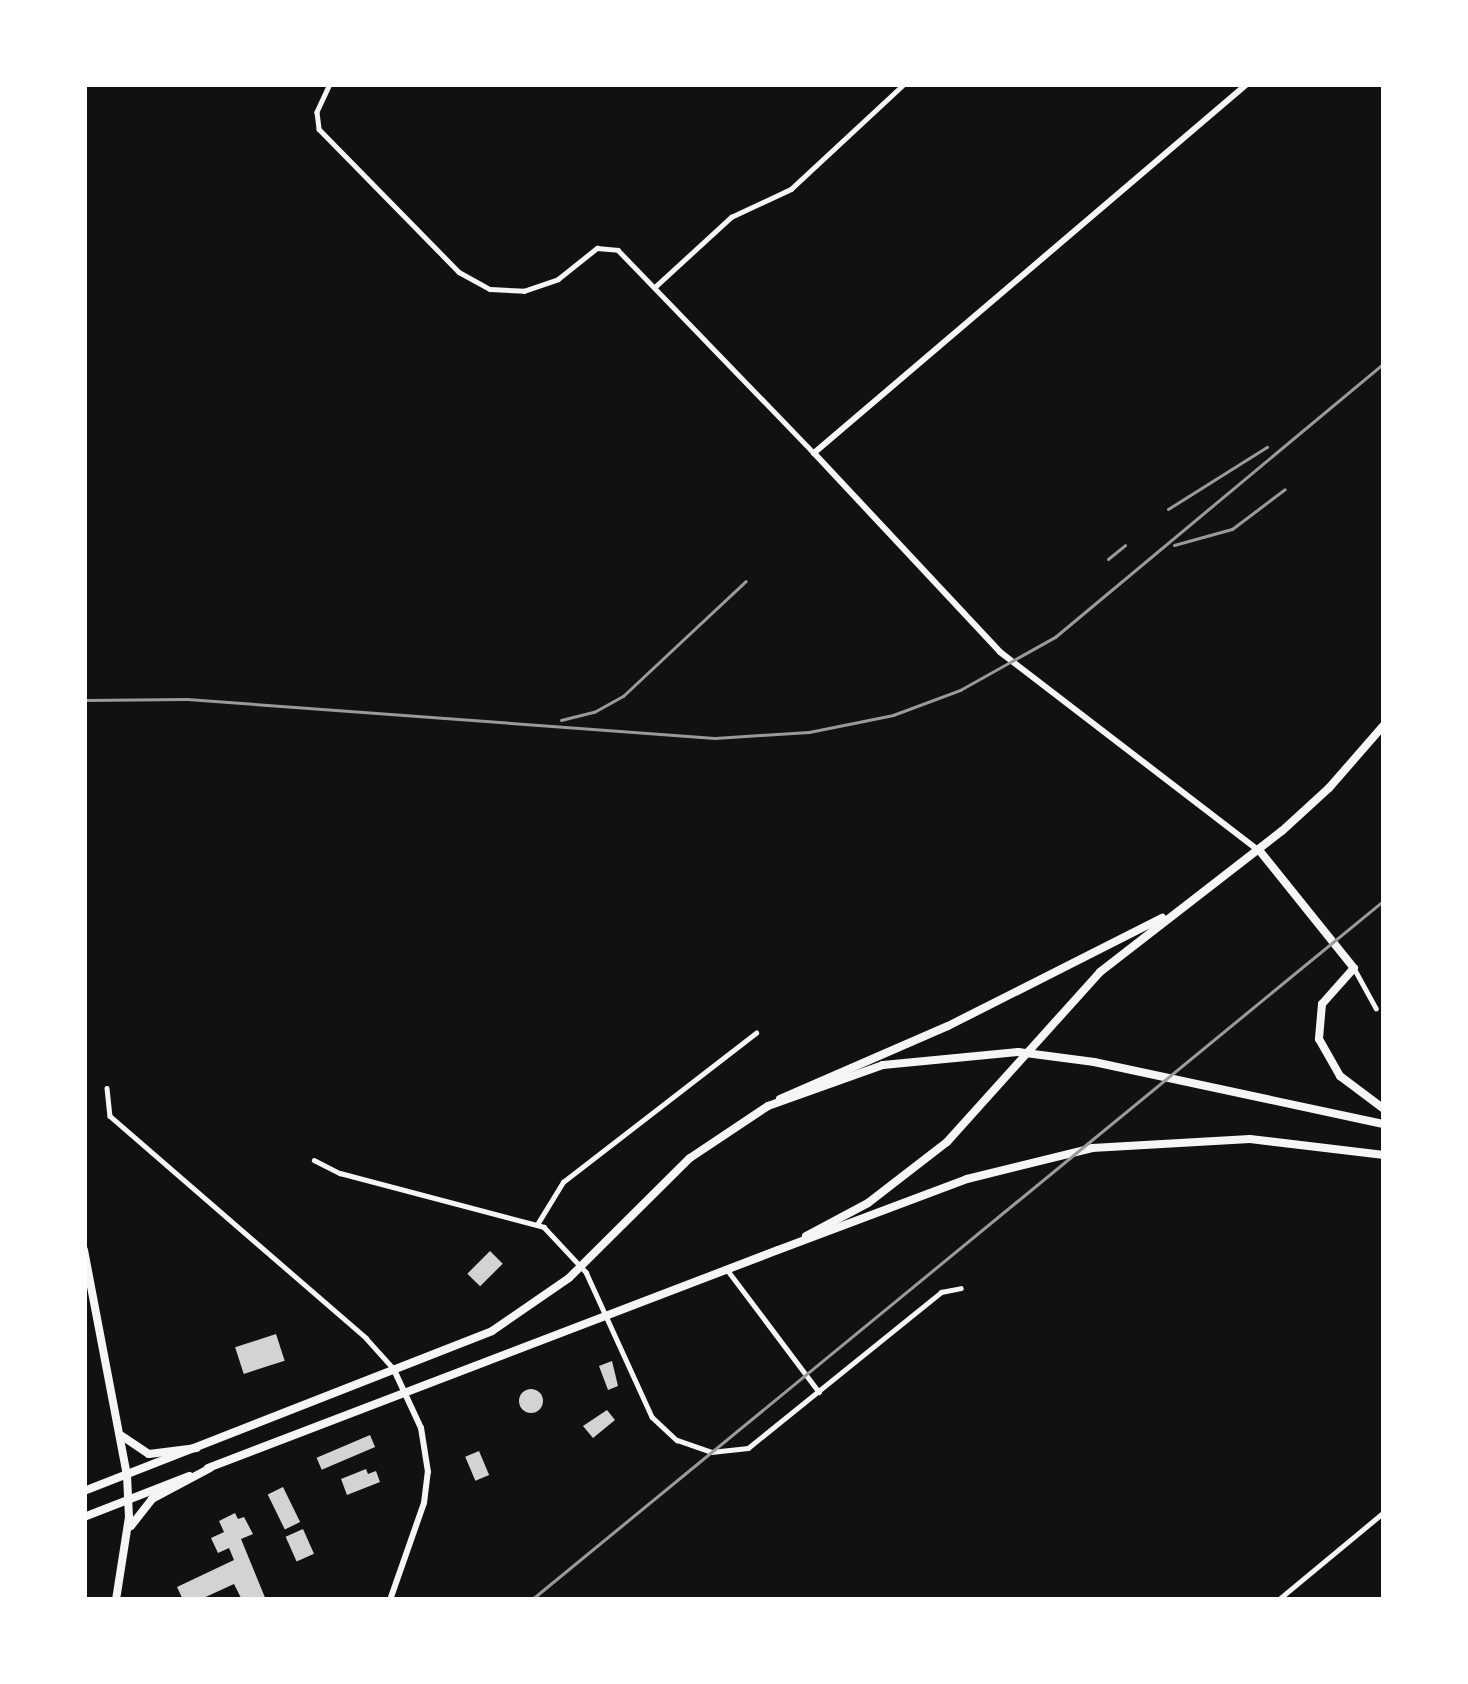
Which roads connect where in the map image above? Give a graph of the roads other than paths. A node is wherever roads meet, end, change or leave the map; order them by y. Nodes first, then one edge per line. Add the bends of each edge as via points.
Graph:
1 (330, 84) edge
2 (904, 84) edge
3 (1247, 84) edge
4 (656, 286) junction
5 (814, 453) junction
6 (1384, 724) edge
7 (1259, 850) junction
8 (1184, 905) junction
9 (1354, 968) junction
10 (1376, 1008) dead end
11 (756, 1034) dead end
12 (106, 1088) dead end
13 (768, 1106) junction
14 (1384, 1108) edge
15 (1384, 1124) edge
16 (1384, 1155) edge
17 (314, 1160) dead end
18 (538, 1223) junction
19 (84, 1250) edge
20 (778, 1250) junction
21 (582, 1266) junction
22 (727, 1270) junction
23 (961, 1288) dead end
24 (609, 1316) junction
25 (395, 1372) junction
26 (819, 1392) junction
27 (406, 1393) junction
28 (118, 1427) junction
29 (196, 1448) junction
30 (210, 1468) junction
31 (127, 1474) junction
32 (84, 1491) edge
33 (128, 1500) junction
34 (1384, 1512) edge
35 (84, 1516) edge
36 (127, 1539) junction
37 (116, 1600) edge
38 (390, 1600) edge
39 (1278, 1600) edge

1 - 4 street via 316,112 321,132 469,279 500,291 536,289 604,247 624,254
2 - 4 street via 791,189 731,218
3 - 5 street
4 - 5 street
5 - 7 street via 1000,652
6 - 7 main road via 1329,788
7 - 8 main road
7 - 9 main road
8 - 13 main road via 948,1026
8 - 20 main road via 1082,988 982,1108 927,1160 868,1203
9 - 10 street
9 - 14 main road via 1322,1004 1319,1039 1340,1076
11 - 18 street via 562,1182
12 - 25 street via 110,1116
13 - 15 main road via 883,1065 992,1052 1069,1058
13 - 21 main road via 680,1166
16 - 20 main road via 1250,1139 1144,1142 1021,1163
17 - 18 street
18 - 21 street
19 - 28 main road
20 - 22 main road
21 - 24 street
21 - 25 main road via 492,1331
22 - 24 main road
22 - 26 street
23 - 26 street via 941,1292
24 - 26 street via 652,1418 695,1448 742,1450
24 - 27 main road
25 - 27 street
25 - 29 main road
27 - 30 main road
27 - 38 street via 425,1444 428,1481
28 - 29 main road via 141,1453
28 - 31 main road
29 - 31 main road
30 - 33 main road
30 - 36 main road via 143,1506
31 - 32 main road
31 - 33 main road
33 - 35 main road
33 - 36 main road
34 - 39 street
36 - 37 main road

